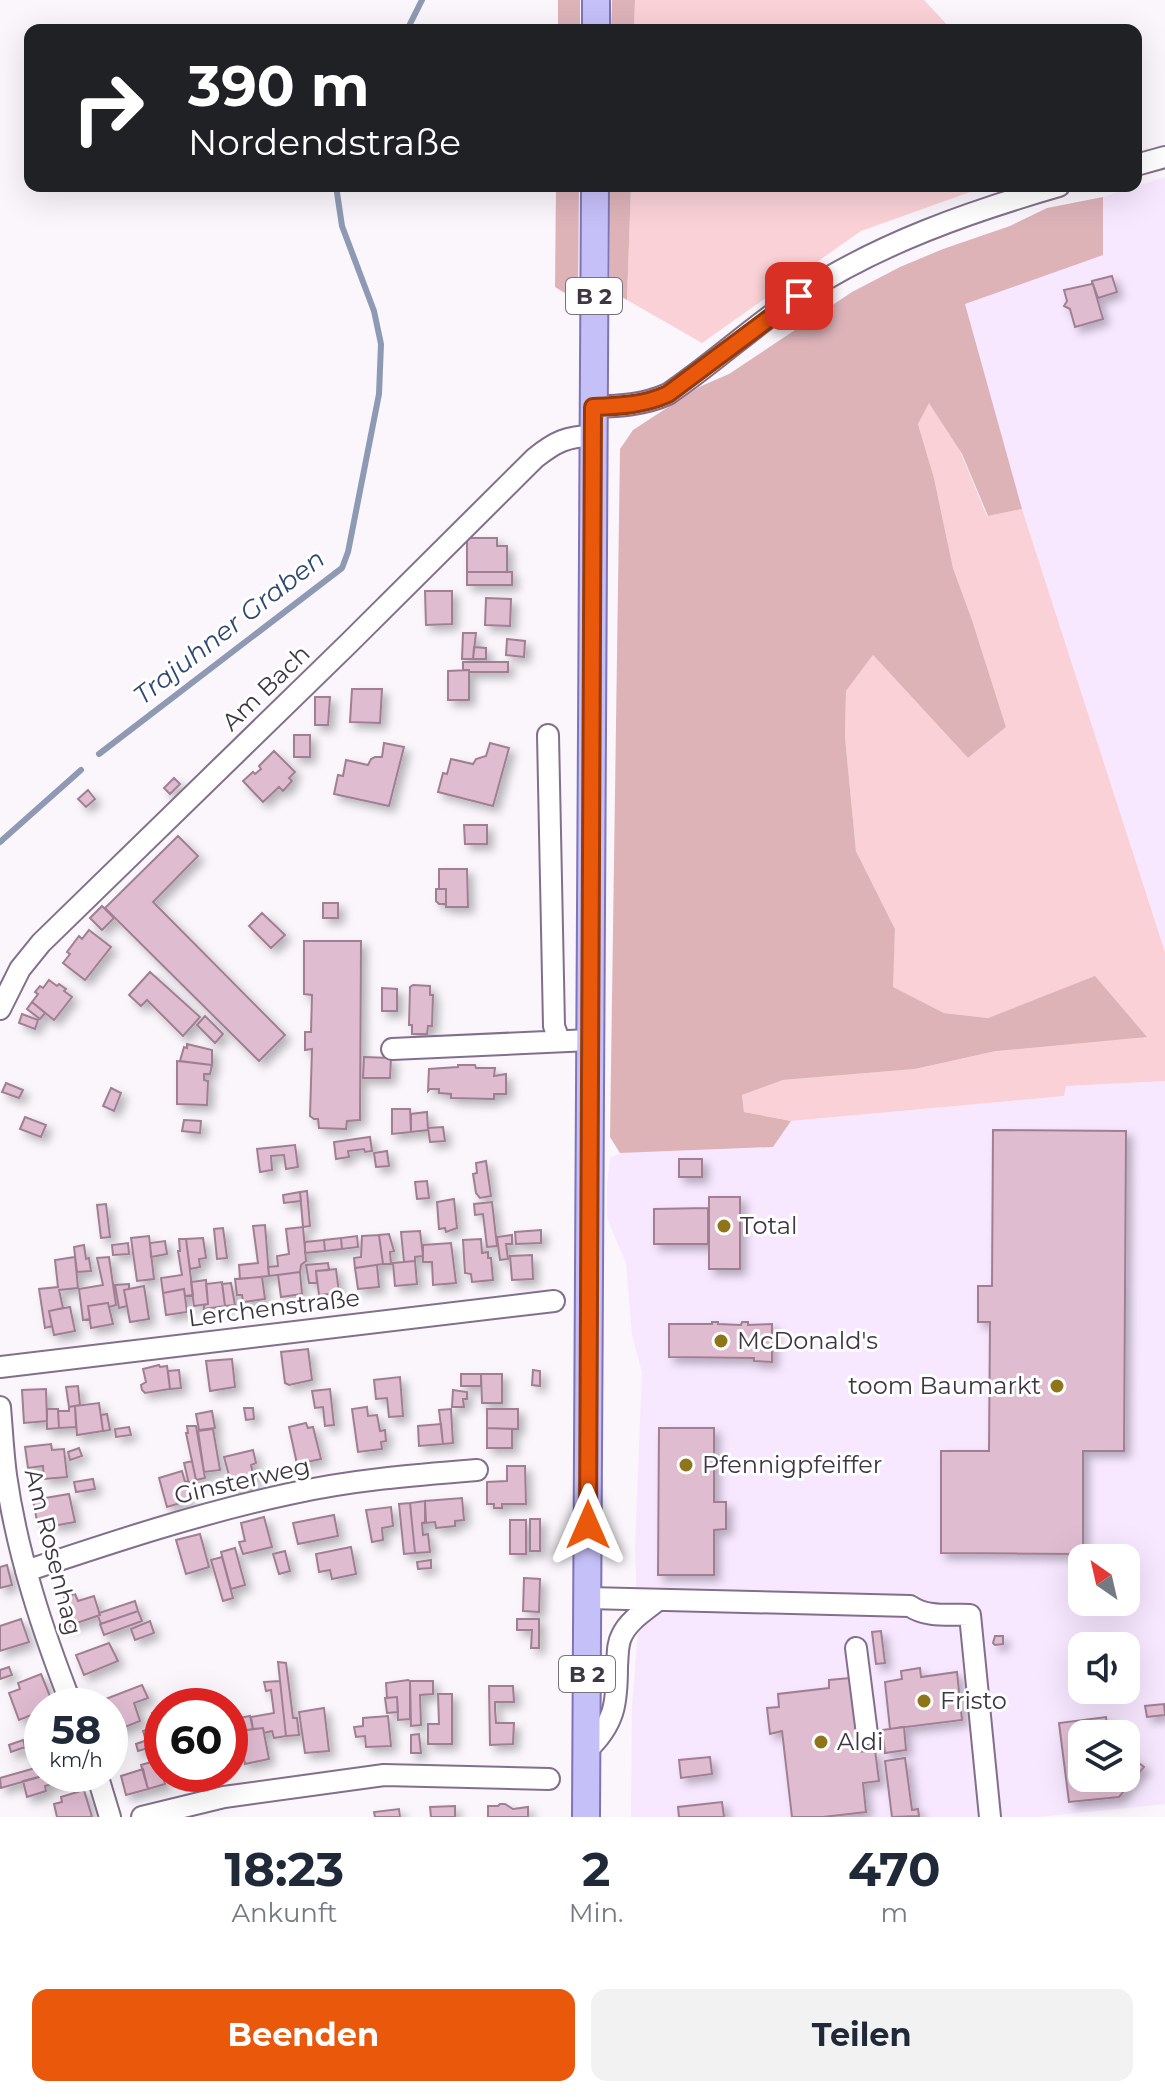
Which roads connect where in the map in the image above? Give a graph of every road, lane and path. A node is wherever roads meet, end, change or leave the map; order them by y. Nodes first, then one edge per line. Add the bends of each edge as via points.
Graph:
1 (596, 0) edge
2 (596, 24) edge
3 (1165, 157) edge
4 (1142, 163) edge
5 (595, 192) edge
6 (1040, 192) edge
7 (593, 407) junction
8 (593, 436) junction
9 (548, 735) dead end
10 (0, 1009) edge
11 (577, 1035) junction
12 (392, 1049) dead end
13 (554, 1301) dead end
14 (0, 1367) edge
15 (0, 1407) edge
16 (477, 1470) dead end
17 (26, 1571) junction
18 (588, 1598) junction
19 (658, 1600) junction
20 (856, 1648) dead end
21 (65, 1688) edge
22 (867, 1734) dead end
23 (586, 1751) junction
24 (549, 1779) dead end
25 (102, 1792) edge
26 (110, 1817) edge
27 (142, 1817) edge
28 (586, 1817) edge
29 (990, 1817) edge

1 - 2 main road
3 - 4 street
5 - 7 main road, B 2
6 - 7 street via 949,221 854,264 799,296 668,394 639,404
7 - 8 main road, B 2
8 - 10 street, Am Bach via 565,439 535,458 41,943 20,969
8 - 11 main road, B 2
9 - 11 street via 554,1026
11 - 12 street
11 - 18 main road, B 2
13 - 14 street, Lerchenstraße
15 - 17 street, Am Rosenhag via 7,1477
16 - 17 street, Ginsterweg via 291,1493 187,1519
17 - 21 street, Am Rosenhag
18 - 19 street
18 - 23 main road, B 2
19 - 23 street via 623,1633 616,1705 607,1727
19 - 29 street via 910,1606 928,1614 970,1615
20 - 22 street
23 - 28 main road, B 2
24 - 27 street via 384,1775 224,1797
25 - 26 street

